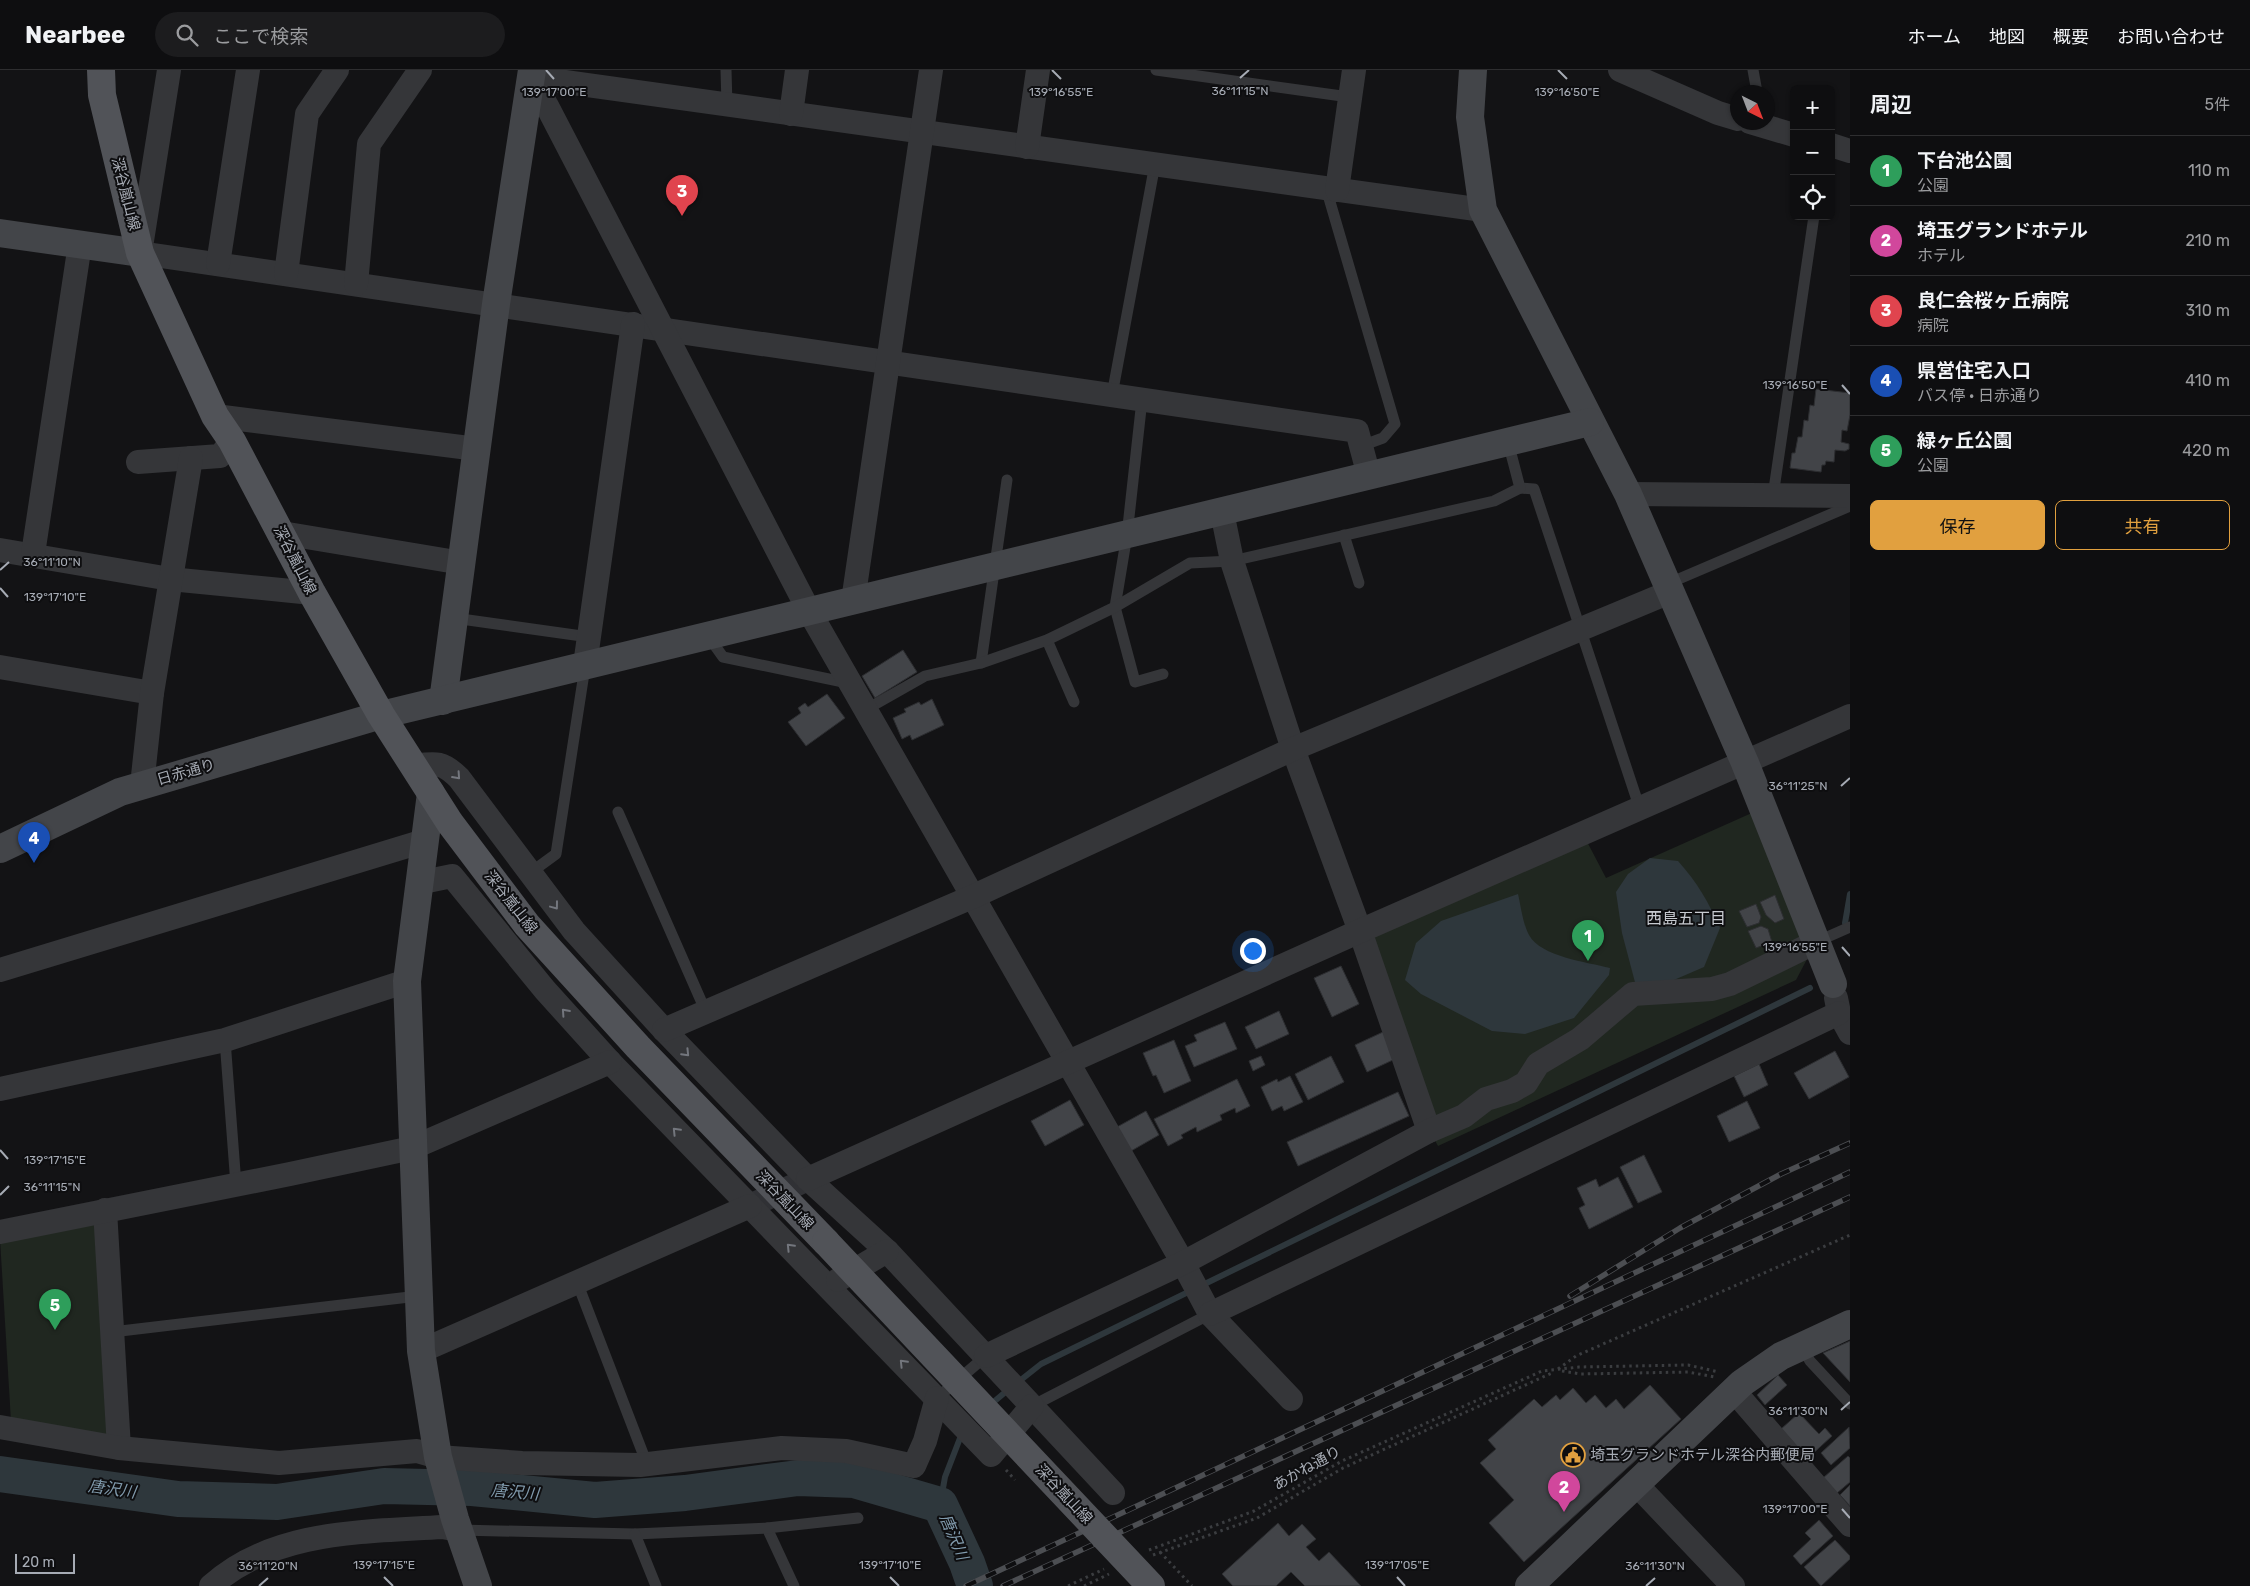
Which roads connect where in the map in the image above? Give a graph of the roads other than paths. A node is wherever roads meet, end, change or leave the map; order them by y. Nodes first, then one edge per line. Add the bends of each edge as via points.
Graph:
1 (101, 70) edge
2 (169, 70) edge
3 (248, 70) edge
4 (337, 70) edge
5 (420, 70) edge
6 (726, 70) edge
7 (798, 70) edge
8 (932, 70) edge
9 (1038, 70) edge
10 (1156, 70) edge
11 (1354, 70) edge
12 (1473, 70) edge
13 (1620, 70) edge
14 (1752, 70) edge
15 (531, 74) edge
16 (1755, 85) edge
17 (1349, 97) junction
18 (727, 105) junction
19 (791, 114) junction
20 (1730, 117) edge
21 (1775, 129) edge
22 (922, 132) junction
23 (1790, 134) edge
24 (1835, 146) edge
25 (1027, 147) junction
26 (1850, 151) edge
27 (1155, 164) junction
28 (1331, 189) junction
29 (1483, 210) junction
30 (1813, 220) edge
31 (0, 233) edge
32 (80, 244) junction
33 (140, 253) junction
34 (218, 264) junction
35 (286, 274) junction
36 (356, 284) junction
37 (496, 304) junction
38 (633, 324) junction
39 (662, 328) junction
40 (887, 363) junction
41 (1112, 395) junction
42 (1142, 400) junction
43 (215, 416) junction
44 (1590, 422) junction
45 (232, 441) junction
46 (1508, 442) junction
47 (1361, 446) junction
48 (477, 449) junction
49 (191, 458) junction
50 (138, 462) dead end
51 (1369, 476) junction
52 (1007, 480) dead end
53 (1520, 488) junction
54 (1628, 494) junction
55 (1773, 496) junction
56 (1850, 496) edge
57 (1850, 506) edge
58 (1222, 512) junction
59 (282, 533) junction
60 (1127, 534) junction
61 (1344, 535) junction
62 (0, 550) edge
63 (33, 554) junction
64 (1232, 561) junction
65 (462, 563) junction
66 (994, 566) junction
67 (170, 579) junction
68 (1359, 583) dead end
69 (1668, 588) junction
70 (312, 593) junction
71 (853, 601) junction
72 (1115, 607) junction
73 (809, 611) junction
74 (454, 618) junction
75 (1579, 630) junction
76 (707, 636) junction
77 (589, 637) junction
78 (1047, 640) junction
79 (980, 663) junction
80 (585, 665) junction
81 (0, 667) edge
82 (1163, 674) dead end
83 (850, 683) junction
84 (152, 693) junction
85 (443, 701) junction
86 (1074, 702) dead end
87 (865, 710) junction
88 (380, 715) junction
89 (1850, 716) edge
90 (1293, 749) junction
91 (1745, 763) junction
92 (413, 766) junction
93 (142, 785) junction
94 (430, 794) junction
95 (1640, 809) junction
96 (618, 812) dead end
97 (424, 841) junction
98 (0, 849) edge
99 (530, 874) junction
100 (418, 883) junction
101 (972, 896) junction
102 (1850, 927) edge
103 (1360, 931) junction
104 (1816, 942) junction
105 (0, 970) edge
106 (406, 981) junction
107 (1843, 1004) edge
108 (706, 1012) junction
109 (664, 1030) junction
110 (225, 1040) junction
111 (610, 1062) junction
112 (1068, 1062) junction
113 (0, 1089) edge
114 (1429, 1132) junction
115 (412, 1148) junction
116 (808, 1179) junction
117 (236, 1185) junction
118 (750, 1206) junction
119 (105, 1210) junction
120 (0, 1232) edge
121 (887, 1251) junction
122 (1183, 1263) junction
123 (577, 1282) junction
124 (828, 1286) junction
125 (418, 1296) junction
126 (1209, 1311) junction
127 (1850, 1324) edge
128 (112, 1332) junction
129 (1800, 1346) junction
130 (421, 1352) junction
131 (986, 1356) junction
132 (1727, 1381) junction
133 (937, 1398) junction
134 (1291, 1399) dead end
135 (1850, 1404) edge
136 (1032, 1406) junction
137 (0, 1427) edge
138 (119, 1448) junction
139 (440, 1462) junction
140 (647, 1464) junction
141 (1636, 1484) junction
142 (1113, 1493) dead end
143 (858, 1518) dead end
144 (457, 1524) junction
145 (1850, 1525) edge
146 (766, 1528) junction
147 (635, 1534) junction
148 (211, 1586) edge
149 (478, 1586) edge
150 (656, 1586) edge
151 (794, 1586) edge
152 (1152, 1586) edge
153 (1529, 1586) edge
154 (1734, 1586) edge

1 - 33 main road, 深谷嵐山線 via 102,95
2 - 33 street
3 - 34 street
4 - 35 street via 307,114
5 - 36 street via 369,144
6 - 18 lane
7 - 19 street
8 - 22 street
9 - 25 street
10 - 17 lane
11 - 17 street
12 - 29 street via 1470,117
13 - 20 street
14 - 16 lane
15 - 18 street
15 - 37 street
15 - 39 street
17 - 28 street
18 - 19 street
19 - 22 street
21 - 23 street
22 - 25 street
22 - 40 street
24 - 26 street
25 - 27 street
27 - 28 street
27 - 41 lane
28 - 29 street
28 - 47 lane via 1395,424 1384,438
29 - 44 street
30 - 55 lane
31 - 32 street
32 - 33 street
32 - 63 street
33 - 34 street
33 - 43 main road, 深谷嵐山線
34 - 35 street
35 - 36 street
36 - 37 street
37 - 38 street
37 - 48 street
38 - 39 street
38 - 77 street
39 - 40 street
39 - 73 street
40 - 41 street
40 - 71 street
41 - 42 street
42 - 47 street via 1357,431
42 - 60 lane
43 - 45 main road, 深谷嵐山線
43 - 48 street
44 - 46 street, 日赤通り
44 - 54 street
45 - 49 street via 220,456
45 - 59 main road, 深谷嵐山線
46 - 51 street, 日赤通り
46 - 53 lane
47 - 51 street
48 - 65 street
49 - 50 street
49 - 67 street
51 - 58 street, 日赤通り
52 - 66 lane
53 - 61 lane via 1494,502
53 - 75 lane via 1534,489
54 - 55 street
54 - 69 street
55 - 56 street
57 - 69 lane
58 - 60 street, 日赤通り
58 - 64 street
59 - 65 street
59 - 70 main road, 深谷嵐山線
60 - 66 street, 日赤通り
60 - 72 lane
61 - 64 lane
61 - 68 lane
62 - 63 street
63 - 67 street
64 - 72 lane via 1190,563
64 - 90 street
65 - 74 street
66 - 71 street, 日赤通り
66 - 79 lane
67 - 70 street
67 - 84 street
69 - 75 street
69 - 91 street
70 - 88 main road, 深谷嵐山線
71 - 73 street, 日赤通り
72 - 78 lane
72 - 82 lane via 1135,682
73 - 76 street, 日赤通り
73 - 83 street
74 - 77 lane
74 - 85 street
75 - 90 street
75 - 95 lane
76 - 80 street, 日赤通り
76 - 83 lane via 723,657
77 - 80 street
78 - 79 lane
78 - 86 lane
79 - 87 lane via 924,676
80 - 85 street, 日赤通り
80 - 99 lane via 556,854
81 - 84 street
83 - 87 street
84 - 93 street
85 - 88 street, 日赤通り
87 - 101 street
88 - 92 main road, 深谷嵐山線
88 - 93 street, 日赤通り
89 - 91 street
90 - 101 street
90 - 103 street
91 - 95 street
91 - 104 street
92 - 94 main road, 深谷嵐山線
92 -> 99 street via 436,763 448,767
93 - 98 street, 日赤通り via 120,792
94 - 97 street
94 - 152 main road, 深谷嵐山線, bridge via 527,925 638,1048
95 - 103 street
96 - 108 lane
97 - 100 street
97 - 105 street
99 -> 109 street via 574,931
100 - 106 street
111 -> 100 street via 545,990 452,876
101 - 108 street
101 - 112 street
102 - 104 lane
103 - 112 street
103 - 114 street
104 - 107 street
104 - 114 street via 1730,984 1712,989 1633,994 1580,1039 1538,1064 1526,1083 1486,1099 1464,1116
106 - 110 street
106 - 115 street
107 - 126 street
108 - 109 street
109 -> 116 street
110 - 113 street
110 - 117 lane
111 - 115 street
118 -> 111 street
112 - 116 street
112 - 122 street
114 - 122 street
115 - 117 street
115 - 125 street
116 - 121 street
117 - 119 street
118 - 123 street
124 -> 118 street
119 - 120 street
119 - 128 street
121 - 124 street
121 - 131 street
122 - 126 street
122 - 131 street
123 - 130 street
123 - 140 lane
133 -> 124 street
125 - 128 lane
125 - 130 street
126 - 134 street
126 - 136 lane
127 - 129 street
128 - 138 street
129 - 132 street via 1762,1368
129 - 135 lane
130 - 139 street
131 - 133 lane
131 - 136 street
132 - 141 street
132 - 145 street
133 - 136 street via 991,1455
133 - 140 street via 914,1466 846,1451 782,1448
136 - 142 street
137 - 138 street
138 - 139 street via 279,1463 417,1451
139 - 140 street
139 - 144 street
141 - 153 street
141 - 154 street
143 - 146 lane
144 - 147 lane
144 - 148 street via 325,1535 263,1553
144 - 149 street
146 - 147 lane
146 - 151 lane
147 - 150 lane

